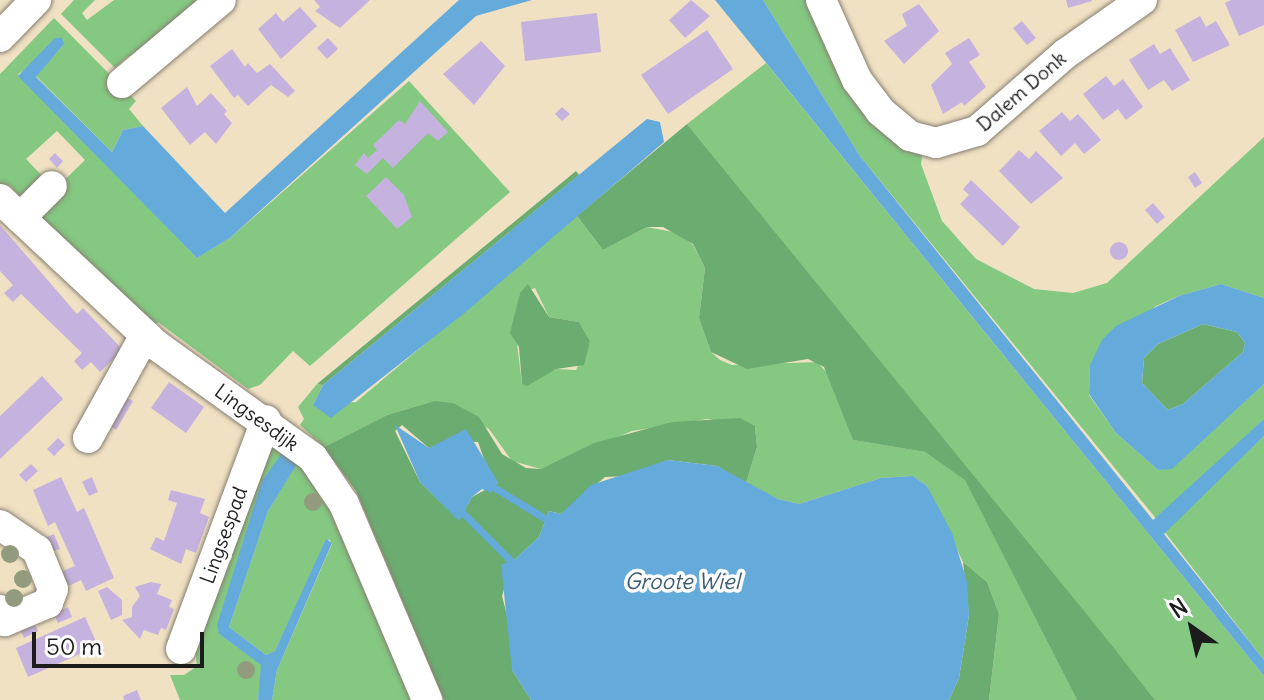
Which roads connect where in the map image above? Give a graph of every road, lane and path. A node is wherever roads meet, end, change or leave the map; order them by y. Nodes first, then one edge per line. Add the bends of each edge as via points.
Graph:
1 (18, 0) edge
2 (36, 0) edge
3 (221, 0) edge
4 (821, 0) edge
5 (1142, 0) edge
6 (0, 16) edge
7 (0, 37) edge
8 (122, 83) dead end
9 (52, 186) dead end
10 (6, 206) edge
11 (145, 335) junction
12 (266, 420) junction
13 (88, 438) dead end
14 (0, 525) edge
15 (0, 610) edge
16 (181, 649) dead end
17 (427, 700) edge

1 - 6 street
2 - 7 street
3 - 8 street
4 - 5 street, Dalem Donk via 857,80 880,111 910,136 936,143 977,131 1065,54
9 - 10 street
10 - 11 street, Lingsesdijk
11 - 12 street, Lingsesdijk
11 - 13 street
12 - 16 street, Lingsespad
12 - 17 street, Lingsesdijk via 313,458 344,504
14 - 15 street via 37,550 53,589 48,603 5,621

